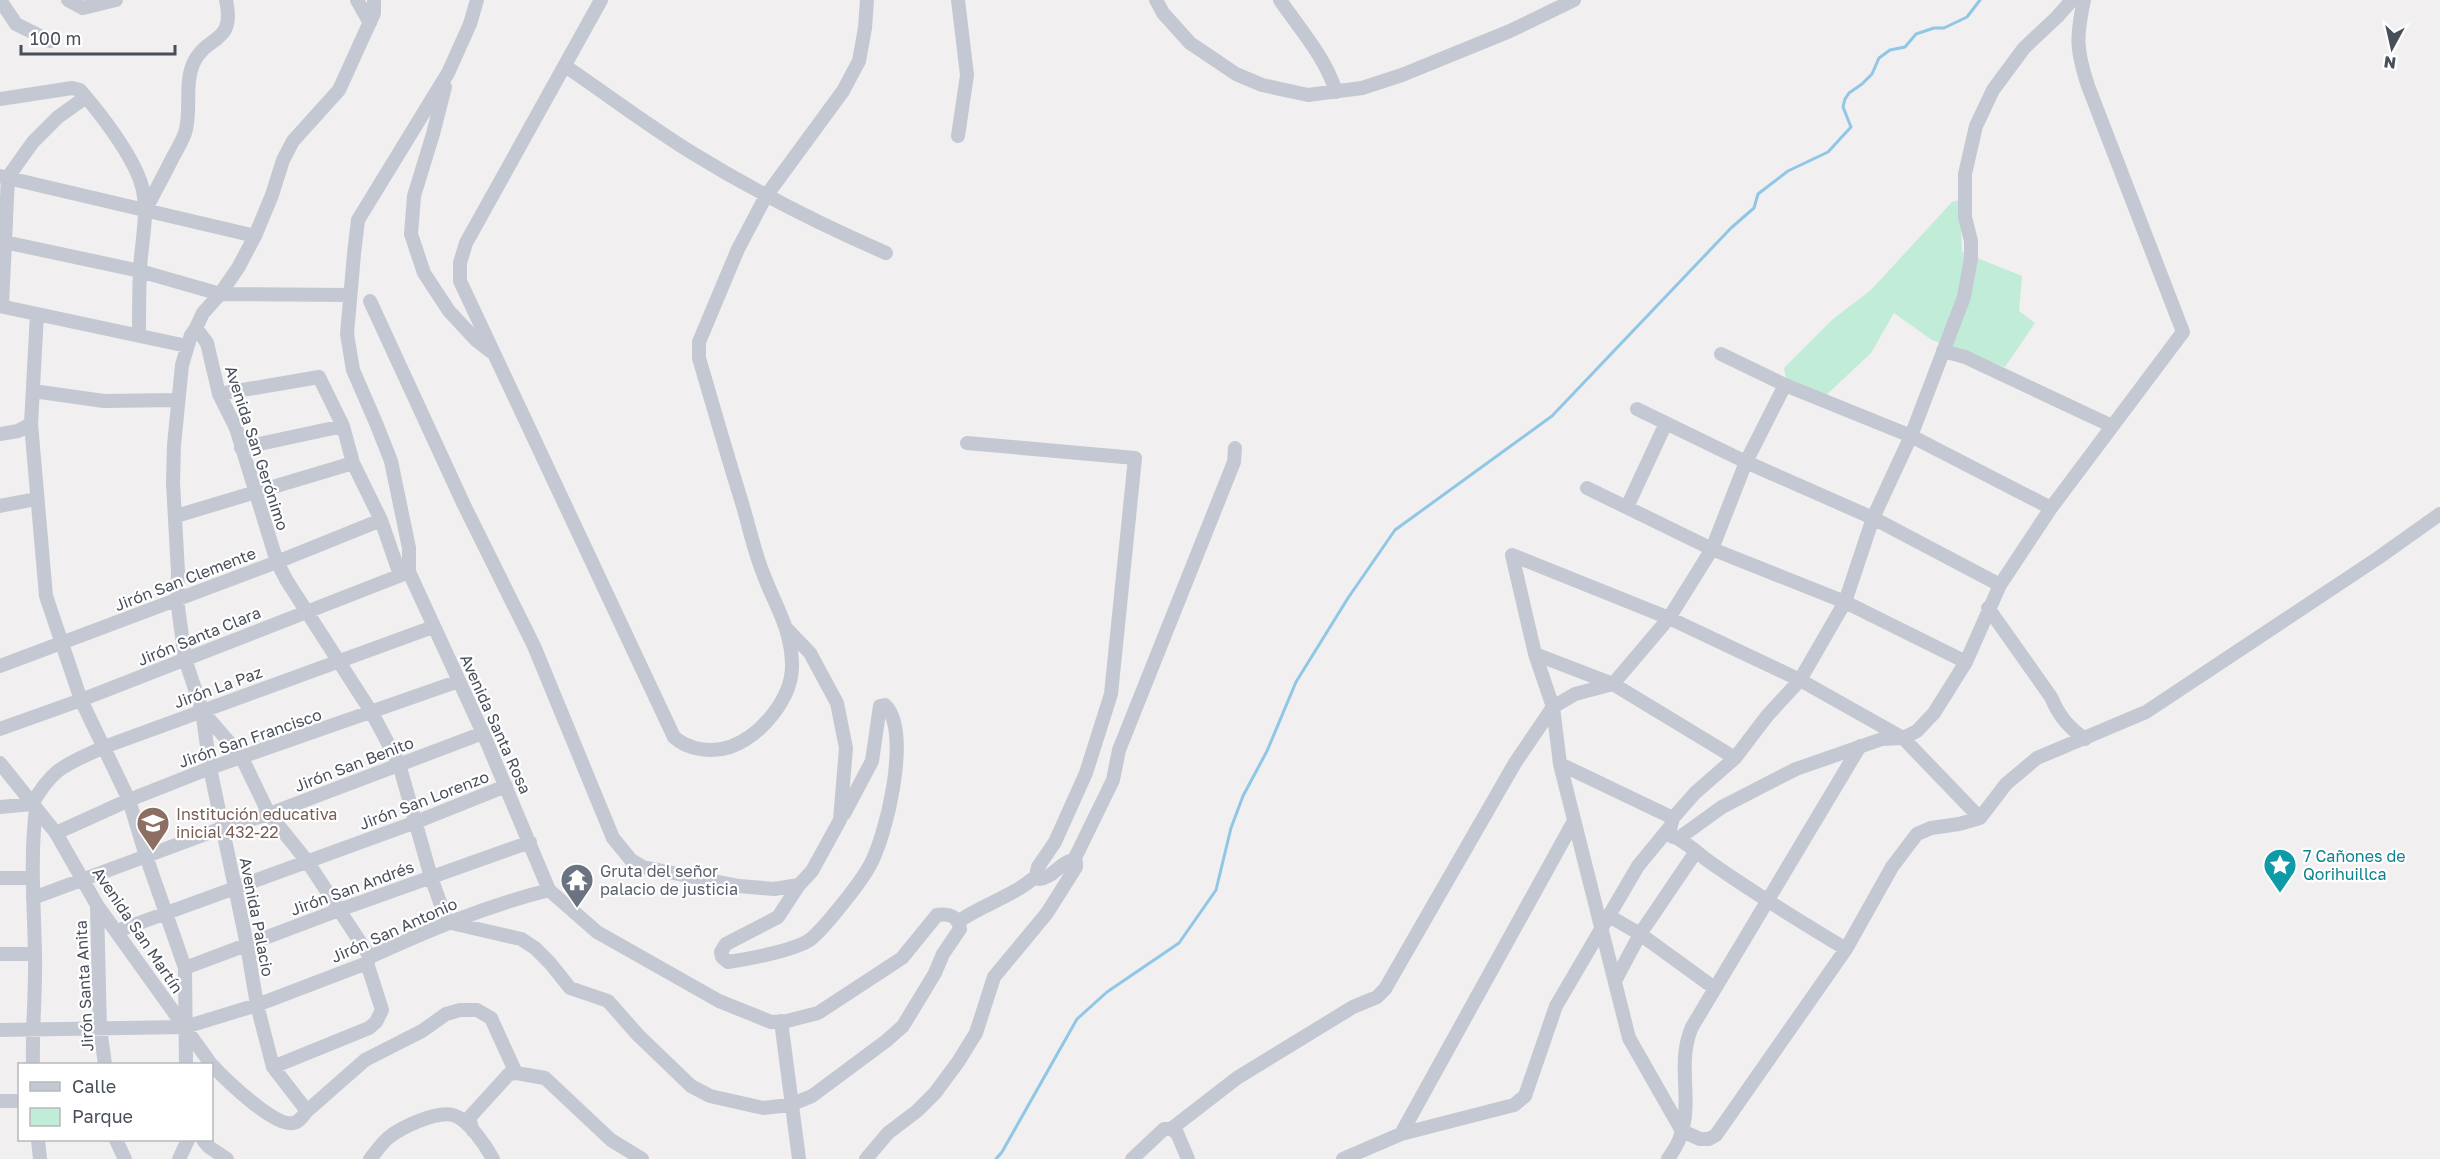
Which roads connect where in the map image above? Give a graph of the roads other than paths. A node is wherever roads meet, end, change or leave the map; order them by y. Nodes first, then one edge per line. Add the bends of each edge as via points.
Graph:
1 (0, 0) edge
2 (68, 0) edge
3 (116, 0) edge
4 (226, 0) edge
5 (357, 0) edge
6 (374, 0) edge
7 (477, 0) edge
8 (601, 0) edge
9 (867, 0) edge
10 (958, 0) edge
11 (1156, 0) edge
12 (1280, 0) edge
13 (1574, 0) edge
14 (2072, 0) edge
15 (2084, 0) edge
16 (4, 15) edge
17 (370, 23) junction
18 (50, 41) dead end
19 (565, 66) junction
20 (448, 73) junction
21 (1336, 92) junction
22 (86, 97) junction
23 (0, 99) edge
24 (958, 136) dead end
25 (4, 177) edge
26 (765, 196) junction
27 (145, 211) junction
28 (255, 236) junction
29 (3, 242) edge
30 (886, 253) dead end
31 (140, 271) junction
32 (220, 294) junction
33 (350, 295) junction
34 (370, 301) dead end
35 (1, 306) edge
36 (38, 314) junction
37 (196, 328) junction
38 (139, 335) junction
39 (187, 346) junction
40 (1943, 351) junction
41 (491, 353) junction
42 (1721, 354) dead end
43 (1785, 385) junction
44 (33, 392) junction
45 (219, 394) junction
46 (176, 400) junction
47 (1637, 409) dead end
48 (1666, 423) junction
49 (31, 424) junction
50 (344, 426) junction
51 (2112, 426) junction
52 (0, 434) edge
53 (1911, 436) junction
54 (967, 443) dead end
55 (241, 448) junction
56 (1235, 448) dead end
57 (1746, 462) junction
58 (353, 463) junction
59 (1587, 488) dead end
60 (254, 491) junction
61 (36, 499) junction
62 (0, 506) edge
63 (1627, 507) junction
64 (2051, 508) junction
65 (2440, 514) edge
66 (176, 516) junction
67 (1873, 518) junction
68 (381, 520) junction
69 (1712, 549) junction
70 (277, 562) junction
71 (404, 574) junction
72 (2000, 585) junction
73 (177, 599) junction
74 (1845, 603) junction
75 (1988, 608) junction
76 (307, 610) junction
77 (1670, 618) junction
78 (433, 627) junction
79 (788, 629) junction
80 (62, 643) junction
81 (1535, 654) junction
82 (185, 659) junction
83 (340, 662) junction
84 (1966, 662) junction
85 (0, 666) edge
86 (1800, 680) junction
87 (459, 681) junction
88 (1613, 684) junction
89 (81, 700) junction
90 (1553, 707) junction
91 (202, 710) junction
92 (372, 713) junction
93 (0, 729) edge
94 (483, 733) junction
95 (1903, 738) junction
96 (2085, 739) junction
97 (1860, 746) junction
98 (104, 747) junction
99 (241, 756) junction
100 (1735, 758) junction
101 (0, 763) edge
102 (399, 764) junction
103 (1560, 764) junction
104 (210, 768) junction
105 (506, 786) junction
106 (129, 800) junction
107 (0, 807) edge
108 (34, 807) junction
109 (269, 814) junction
110 (1980, 818) junction
111 (840, 820) junction
112 (1574, 821) junction
113 (416, 822) junction
114 (1671, 822) junction
115 (222, 828) junction
116 (56, 833) junction
117 (1679, 838) junction
118 (530, 842) junction
119 (1695, 853) junction
120 (146, 856) junction
121 (1074, 860) junction
122 (307, 861) junction
123 (1036, 876) junction
124 (431, 877) junction
125 (0, 878) edge
126 (33, 878) junction
127 (83, 880) junction
128 (799, 885) junction
129 (235, 887) junction
130 (549, 890) junction
131 (33, 898) junction
132 (1767, 902) junction
133 (97, 905) junction
134 (339, 910) junction
135 (166, 913) junction
136 (1609, 916) junction
137 (959, 921) junction
138 (447, 922) junction
139 (1601, 929) junction
140 (117, 931) junction
141 (1640, 934) junction
142 (247, 945) junction
143 (1846, 949) junction
144 (0, 954) edge
145 (35, 954) junction
146 (368, 960) junction
147 (185, 968) junction
148 (1615, 981) junction
149 (1713, 987) junction
150 (257, 1005) junction
151 (781, 1022) junction
152 (184, 1027) junction
153 (100, 1029) junction
154 (0, 1030) edge
155 (32, 1030) junction
156 (33, 1063) edge
157 (105, 1063) edge
158 (186, 1063) edge
159 (210, 1063) edge
160 (213, 1067) edge
161 (273, 1067) junction
162 (516, 1073) junction
163 (0, 1101) edge
164 (18, 1101) edge
165 (790, 1106) junction
166 (307, 1111) junction
167 (1171, 1128) junction
168 (473, 1131) junction
169 (1682, 1131) junction
170 (1401, 1134) junction
171 (38, 1141) edge
172 (116, 1141) edge
173 (188, 1141) edge
174 (204, 1141) edge
175 (40, 1159) edge
176 (125, 1159) edge
177 (179, 1159) edge
178 (227, 1159) edge
179 (370, 1159) edge
180 (493, 1159) edge
181 (642, 1159) edge
182 (799, 1159) edge
183 (866, 1159) edge
184 (1132, 1159) edge
185 (1188, 1159) edge
186 (1343, 1159) edge
187 (1668, 1159) edge

1 - 16 street
2 - 3 street via 82,8
4 - 27 street via 228,25 194,63 186,132
5 - 17 street
6 - 17 street
7 - 20 street
8 - 19 street
9 - 26 street via 859,61 843,91
10 - 24 street via 967,75
11 - 21 street via 1162,13 1191,43 1236,74 1262,85 1308,95
12 - 21 street via 1316,52
13 - 21 street via 1402,75
14 - 40 street via 2024,48 1993,90 1976,126 1965,174 1965,217 1971,241 1969,276
15 - 51 street via 2077,45 2081,64 2183,332
16 - 18 street
17 - 28 street via 339,90 293,141
19 - 26 street via 692,153
19 - 41 street via 466,243 460,263 459,281
20 - 33 street via 358,220
20 - 41 street via 414,196 411,234 424,273 449,311
22 - 23 street via 72,88
22 - 25 street via 58,117
22 - 27 street via 131,162 141,183
25 - 27 street
25 - 29 street
26 - 30 street
26 - 79 street via 699,342 699,358 763,574
27 - 28 street
27 - 31 street
28 - 32 street
29 - 31 street
29 - 35 street
31 - 32 street
31 - 38 street
32 - 33 street
32 - 37 street
33 - 71 street via 347,334 352,370 391,461 409,548
34 - 128 street via 534,646 613,838 631,860 643,867 739,886 774,889
35 - 36 street
36 - 38 street
36 - 44 street
37 - 39 street
37 - 45 street, Avenida San Gerónimo via 207,342
38 - 39 street
39 - 46 street
40 - 51 street via 1965,357
40 - 53 street
41 - 79 street via 674,737 681,744 707,750 727,748 741,743 775,714 787,693 792,666
42 - 43 street
43 - 53 street
43 - 57 street
44 - 46 street via 104,401
44 - 49 street
45 - 50 street, Avenida Santa Rosa via 319,377
45 - 55 street, Avenida San Gerónimo
46 - 66 street
47 - 48 street
48 - 57 street
48 - 63 street
49 - 52 street
49 - 61 street
50 - 55 street
50 - 58 street, Avenida Santa Rosa
51 - 64 street
53 - 64 street
53 - 67 street
54 - 123 street via 1135,458 1111,694 1086,773
55 - 60 street, Avenida San Gerónimo
56 - 121 street via 1234,462 1119,750 1113,780
57 - 67 street
57 - 69 street
58 - 60 street
58 - 68 street, Avenida Santa Rosa
59 - 63 street
60 - 66 street
60 - 70 street, Avenida San Gerónimo
61 - 62 street
61 - 80 street via 46,596
63 - 69 street
64 - 72 street
65 - 96 street via 2146,712
66 - 73 street
67 - 72 street
67 - 74 street
68 - 70 street, Jirón San Clemente
68 - 71 street, Avenida Santa Rosa
69 - 74 street
69 - 77 street
70 - 73 street, Jirón San Clemente
70 - 76 street, Avenida San Gerónimo
71 - 76 street, Jirón Santa Clara
71 - 78 street, Avenida Santa Rosa
72 - 75 street
73 - 80 street, Jirón San Clemente
73 - 82 street, Avenida Palacio
74 - 84 street
74 - 86 street
75 - 84 street
75 - 96 street via 2051,697 2058,713
76 - 82 street, Jirón Santa Clara
76 - 83 street, Avenida San Gerónimo
77 - 81 street via 1512,555
77 - 86 street
77 - 88 street
78 - 83 street, Jirón La Paz
78 - 87 street, Avenida Santa Rosa
79 - 111 street via 810,653 837,703 846,748
80 - 85 street, Jirón San Clemente
80 - 89 street
81 - 88 street
81 - 90 street
82 - 89 street, Jirón Santa Clara
82 - 91 street, Avenida Palacio
83 - 91 street, Jirón La Paz
83 - 92 street, Avenida San Gerónimo
84 - 95 street via 1934,713 1917,731
86 - 95 street
86 - 100 street
87 - 92 street, Jirón San Francisco
87 - 94 street, Avenida Santa Rosa
88 - 90 street via 1575,694
88 - 100 street
89 - 93 street, Jirón Santa Clara
89 - 98 street
90 - 103 street
90 - 167 street via 1515,763 1385,989 1238,1078
91 - 98 street, Jirón La Paz
91 - 99 street
91 - 104 street, Avenida Palacio
92 - 99 street, Jirón San Francisco
92 - 102 street, Avenida San Gerónimo
94 - 102 street, Jirón San Benito
94 - 105 street, Avenida Santa Rosa
95 - 97 street
95 - 110 street
96 - 110 street via 2037,758 2006,784
97 - 117 street via 1764,784 1722,807
97 - 132 street
98 - 106 street
98 - 108 street, Jirón La Paz via 60,768 45,782
99 - 104 street, Jirón San Francisco
99 - 109 street
100 - 114 street via 1695,793
101 - 108 street, Avenida San Martín
102 - 109 street, Jirón San Benito
102 - 113 street, Avenida San Gerónimo
103 - 112 street
103 - 114 street
104 - 106 street, Jirón San Francisco
104 - 115 street, Avenida Palacio
105 - 113 street, Jirón San Lorenzo
105 - 118 street, Avenida Santa Rosa
106 - 116 street, Jirón San Francisco
106 - 120 street
107 - 108 street
108 - 116 street, Avenida San Martín
108 - 126 street
109 - 115 street, Jirón San Benito
109 - 122 street
110 - 143 street via 1917,834 1892,867
111 - 128 street via 812,871
111 - 128 street via 872,761 880,706 885,705 893,716 897,759 887,818 870,867 808,941 743,960 728,962 722,957 726,944 778,917
112 - 139 street
112 - 170 street
113 - 122 street, Jirón San Lorenzo
113 - 124 street, Avenida San Gerónimo
114 - 117 street via 1669,833
114 - 136 street via 1638,866
115 - 120 street, Jirón San Benito
115 - 129 street, Avenida Palacio
116 - 127 street, Avenida San Martín
117 - 119 street
118 - 124 street, Jirón San Andrés
118 - 130 street, Avenida Santa Rosa
119 - 132 street
119 - 141 street
120 - 127 street, Jirón San Benito
120 - 135 street
121 - 123 street via 1065,862 1045,878
121 - 183 street via 1076,867 1047,913 994,977 976,1033 958,1062 935,1093 888,1133
122 - 129 street, Jirón San Lorenzo
122 - 134 street
123 - 137 street via 1023,888
124 - 134 street, Jirón San Andrés
124 - 138 street, Avenida San Gerónimo
125 - 126 street
126 - 131 street
127 - 131 street, Jirón San Benito
127 - 133 street, Avenida San Martín
129 - 135 street, Jirón San Lorenzo
129 - 142 street, Avenida Palacio
130 - 138 street, Jirón San Antonio
130 - 151 street via 611,940 719,1001 752,1016
131 - 145 street
132 - 143 street
132 - 149 street
133 - 140 street, Avenida San Martín
133 - 153 street, Jirón Santa Anita
134 - 142 street, Jirón San Andrés
134 - 146 street
135 - 140 street, Jirón San Lorenzo
135 - 147 street
136 - 139 street
136 - 141 street
137 - 151 street via 946,914 937,915 902,958 818,1013
137 - 165 street via 957,935 942,954 903,1026 812,1096
138 - 146 street, Jirón San Antonio
138 - 165 street via 521,939 535,948 570,988 608,1001 691,1086 710,1096 763,1108
139 - 148 street
139 - 170 street via 1556,1006 1525,1096 1500,1110
140 - 152 street, Avenida San Martín
141 - 148 street
141 - 149 street
142 - 147 street, Jirón San Andrés
142 - 150 street, Avenida Palacio
143 - 169 street via 1716,1135 1700,1139
144 - 145 street
145 - 155 street
146 - 150 street, Jirón San Antonio
146 - 161 street via 382,1010 376,1022
147 - 152 street
148 - 169 street via 1629,1038
149 - 169 street via 1686,1040
150 - 152 street, Jirón San Antonio
150 - 161 street, Avenida Palacio
151 - 165 street
152 - 153 street, Jirón San Antonio
152 - 158 street
152 - 159 street
153 - 155 street, Jirón San Antonio
153 - 157 street, Jirón Santa Anita
154 - 155 street, Jirón San Antonio
155 - 156 street
160 - 166 street via 273,1117 296,1123
161 - 166 street, Avenida Palacio
162 - 166 street via 491,1018 477,1010 460,1010 364,1060
162 - 168 street via 509,1074 469,1118
162 - 181 street via 545,1078 611,1140
163 - 164 street
165 - 182 street
167 - 184 street via 1164,1129
167 - 185 street
168 - 179 street via 461,1119 440,1114 401,1129
168 - 180 street
169 - 187 street
170 - 186 street
171 - 175 street
172 - 176 street
173 - 177 street
174 - 178 street

